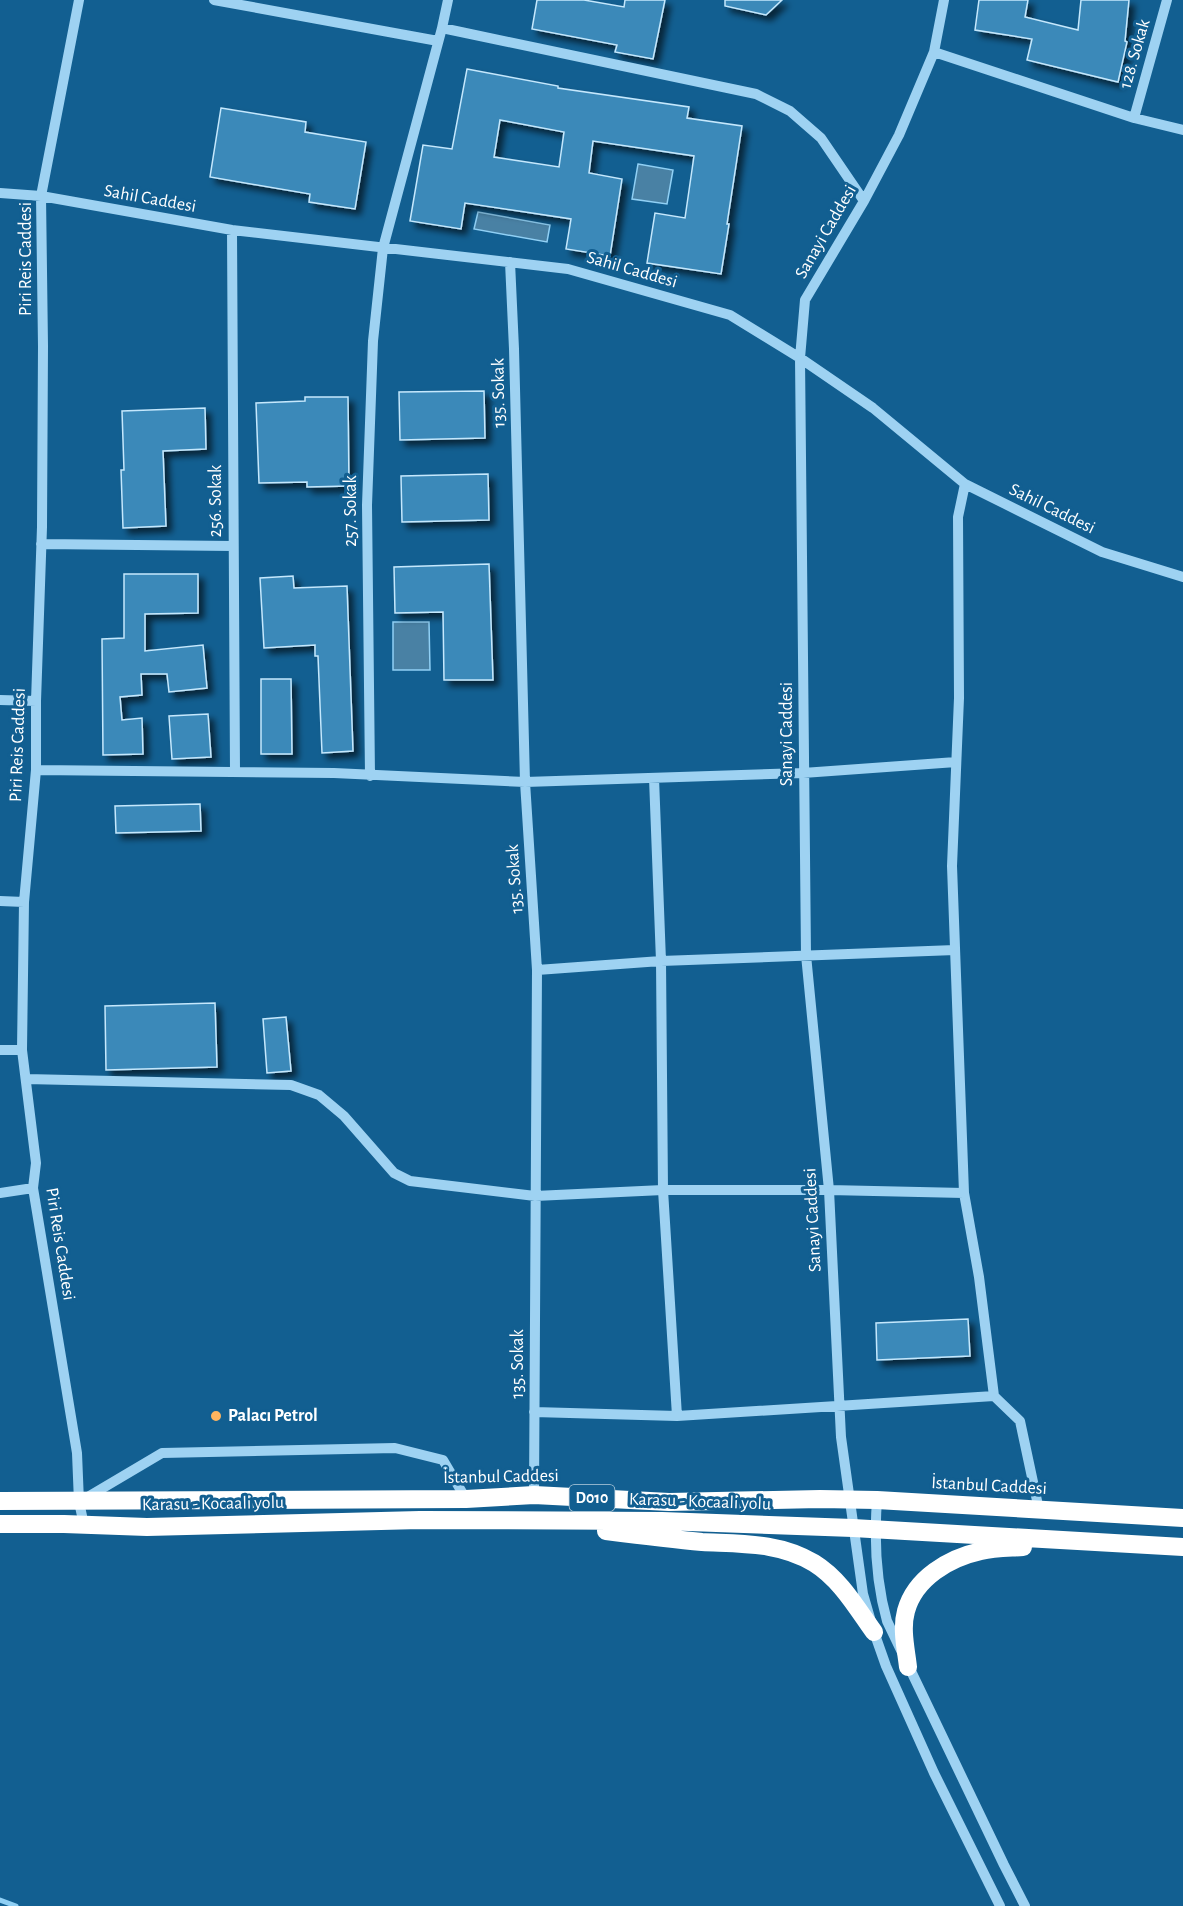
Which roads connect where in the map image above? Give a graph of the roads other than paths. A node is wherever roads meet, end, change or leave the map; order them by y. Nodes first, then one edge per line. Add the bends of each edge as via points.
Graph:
1 (79, 0) edge
2 (214, 0) edge
3 (448, 0) edge
4 (944, 0) edge
5 (1167, 0) edge
6 (442, 28) junction
7 (438, 41) junction
8 (934, 52) junction
9 (1134, 118) junction
10 (1183, 130) edge
11 (0, 193) edge
12 (41, 196) junction
13 (864, 201) junction
14 (232, 230) junction
15 (383, 248) junction
16 (510, 262) junction
17 (800, 358) junction
18 (965, 484) junction
19 (41, 544) junction
20 (233, 546) junction
21 (1183, 577) edge
22 (0, 699) edge
23 (36, 701) junction
24 (956, 762) junction
25 (36, 770) junction
26 (235, 772) junction
27 (803, 773) junction
28 (370, 776) junction
29 (654, 778) junction
30 (525, 782) junction
31 (0, 901) edge
32 (24, 902) junction
33 (955, 950) junction
34 (806, 955) junction
35 (661, 961) junction
36 (537, 970) junction
37 (0, 1050) edge
38 (22, 1050) junction
39 (26, 1079) junction
40 (33, 1188) junction
41 (663, 1190) junction
42 (829, 1190) junction
43 (0, 1193) edge
44 (964, 1193) junction
45 (535, 1196) junction
46 (994, 1396) junction
47 (839, 1407) junction
48 (534, 1412) junction
49 (677, 1416) junction
50 (534, 1495) junction
51 (465, 1499) junction
52 (849, 1500) junction
53 (877, 1500) junction
54 (0, 1501) edge
55 (79, 1502) junction
56 (1039, 1510) junction
57 (1183, 1518) edge
58 (514, 1521) junction
59 (0, 1524) edge
60 (84, 1524) junction
61 (853, 1528) junction
62 (874, 1530) junction
63 (1085, 1541) junction
64 (1183, 1547) edge
65 (874, 1632) junction
66 (908, 1667) junction
67 (1000, 1906) edge
68 (1025, 1906) edge

1 - 12 street, Piri Reis Caddesi
2 - 7 street
3 - 6 street, 257. Sokak
4 - 8 street, Sanayi Caddesi
5 - 9 street, 128. Sokak
6 - 7 street, 257. Sokak
6 - 13 street via 756,94 790,111 821,138
7 - 15 street, 257. Sokak
8 - 9 street
8 - 13 street, Sanayi Caddesi via 899,135
9 - 10 street
11 - 12 street, Sahil Caddesi
12 - 14 street, Sahil Caddesi
12 - 19 street, Piri Reis Caddesi
13 - 17 street, Sanayi Caddesi via 805,300
14 - 15 street, Sahil Caddesi
14 - 20 street, 256. Sokak
15 - 16 street, Sahil Caddesi
15 - 28 street, 257. Sokak via 373,341 367,505
16 - 17 street, Sahil Caddesi via 568,268 730,315
16 - 30 street, 135. Sokak
17 - 18 street, Sahil Caddesi via 873,408
17 - 27 street, Sanayi Caddesi
18 - 21 street, Sahil Caddesi via 1102,552
18 - 24 street via 958,517
19 - 20 street
19 - 23 street, Piri Reis Caddesi
20 - 26 street, 256. Sokak
22 - 23 street
23 - 25 street, Piri Reis Caddesi
24 - 27 street
24 - 33 street via 952,866
25 - 26 street
25 - 32 street, Piri Reis Caddesi
26 - 28 street
27 - 29 street
27 - 34 street, Sanayi Caddesi
28 - 30 street
29 - 30 street
29 - 35 street
30 - 36 street, 135. Sokak
31 - 32 street
32 - 38 street, Piri Reis Caddesi
33 - 34 street
33 - 44 street
34 - 35 street
34 - 42 street, Sanayi Caddesi
35 - 36 street
35 - 41 street
36 - 45 street, 135. Sokak
37 - 38 street
38 - 39 street, Piri Reis Caddesi
39 - 40 street, Piri Reis Caddesi via 36,1163
39 - 45 street via 291,1085 320,1095 394,1173 410,1181
40 - 43 street
40 - 55 street, Piri Reis Caddesi via 76,1453
41 - 42 street
41 - 45 street
41 - 49 street
42 - 44 street
42 - 47 street, Sanayi Caddesi
44 - 46 street
45 - 48 street, 135. Sokak
46 - 47 street
46 - 56 street via 1020,1421
47 - 49 street
47 - 52 street, Sanayi Caddesi
48 - 49 street
48 - 50 street, 135. Sokak
50 - 51 highway, İstanbul Caddesi / D010
50 - 52 highway, İstanbul Caddesi / D010 via 669,1502
51 - 55 highway, İstanbul Caddesi / D010
51 - 55 street via 443,1460 395,1448 162,1453
52 - 53 highway, İstanbul Caddesi / D010
52 - 61 street, Sanayi Caddesi
53 - 56 highway, İstanbul Caddesi / D010
53 - 62 street
54 - 55 highway, İstanbul Caddesi / D010
55 - 60 street, Piri Reis Caddesi
56 - 57 highway, İstanbul Caddesi / D010
58 - 60 highway, Karasu - Kocaali yolu / D010 via 147,1527
58 - 61 highway, Karasu - Kocaali yolu / D010 via 662,1521
58 - 65 highway via 700,1542 764,1545 792,1552 837,1582
59 - 60 highway, Karasu - Kocaali yolu / D010
61 - 62 highway, Karasu - Kocaali yolu / D010
61 - 65 street, Sanayi Caddesi via 863,1594
62 - 63 highway, Karasu - Kocaali yolu / D010
62 - 66 street via 880,1596
63 - 64 highway, Karasu - Kocaali yolu / D010
63 - 66 highway via 982,1550 931,1572 906,1612 903,1632
65 - 67 street, Sanayi Caddesi via 934,1773
66 - 68 street

